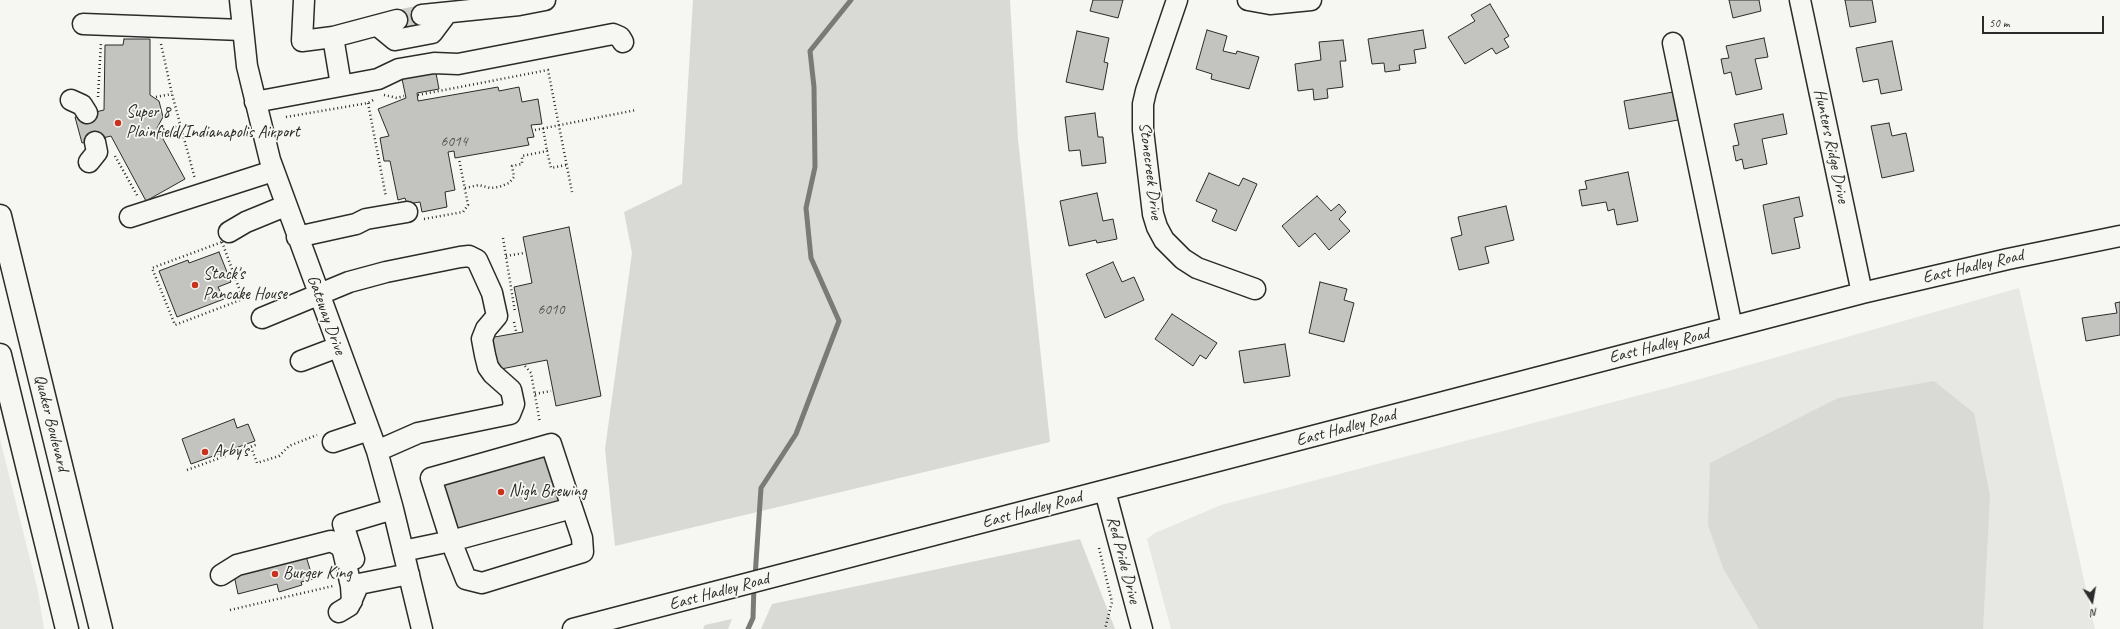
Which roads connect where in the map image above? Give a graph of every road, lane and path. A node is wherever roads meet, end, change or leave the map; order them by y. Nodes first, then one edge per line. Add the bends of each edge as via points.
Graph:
1 (240, 0) edge
2 (304, 0) edge
3 (545, 0) edge
4 (1177, 0) edge
5 (1248, 0) edge
6 (1311, 0) edge
7 (1800, 0) edge
8 (447, 13) junction
9 (422, 15) tunnel mouth
10 (397, 20) tunnel mouth
11 (83, 24) dead end
12 (378, 26) junction
13 (242, 30) junction
14 (101, 36) dead end
15 (333, 37) junction
16 (160, 38) dead end
17 (623, 42) dead end
18 (1673, 43) dead end
19 (458, 64) junction
20 (437, 78) dead end
21 (341, 85) junction
22 (379, 90) junction
23 (408, 91) junction
24 (172, 94) junction
25 (156, 97) dead end
26 (71, 100) dead end
27 (255, 102) junction
28 (368, 103) junction
29 (92, 106) joint
30 (636, 110) dead end
31 (286, 117) dead end
32 (179, 124) junction
33 (559, 125) junction
34 (543, 128) junction
35 (535, 130) dead end
36 (164, 133) dead end
37 (95, 142) dead end
38 (547, 151) junction
39 (113, 153) dead end
40 (459, 159) dead end
41 (89, 162) dead end
42 (566, 165) junction
43 (273, 171) junction
44 (196, 185) dead end
45 (465, 188) junction
46 (572, 192) dead end
47 (285, 206) junction
48 (136, 211) joint
49 (0, 216) edge
50 (404, 216) junction
51 (2120, 236) edge
52 (226, 237) junction
53 (297, 237) junction
54 (503, 238) dead end
55 (524, 253) dead end
56 (506, 256) junction
57 (1255, 289) dead end
58 (1862, 293) junction
59 (318, 294) junction
60 (262, 318) dead end
61 (1732, 327) junction
62 (505, 328) junction
63 (338, 347) junction
64 (0, 355) edge
65 (301, 361) dead end
66 (516, 367) joint
67 (511, 390) junction
68 (551, 392) dead end
69 (535, 394) junction
70 (540, 423) dead end
71 (369, 430) junction
72 (325, 439) joint
73 (258, 444) dead end
74 (251, 447) junction
75 (376, 450) junction
76 (187, 470) dead end
77 (1105, 491) junction
78 (572, 508) junction
79 (393, 509) junction
80 (451, 541) junction
81 (1099, 548) dead end
82 (403, 551) junction
83 (409, 574) junction
84 (221, 575) dead end
85 (333, 586) dead end
86 (350, 599) junction
87 (230, 610) dead end
88 (67, 629) edge
89 (101, 629) edge
90 (422, 629) edge
91 (573, 629) edge
92 (1105, 629) edge
93 (1142, 629) edge

1 - 13 street, Gateway Drive
2 - 15 street via 302,41
3 - 8 street
4 - 57 street, Stonecreek Drive via 1143,104 1143,130 1156,227 1164,240 1183,259 1197,268
5 - 6 street via 1270,4
7 - 58 street, Hunters Ridge Drive
8 - 9 street
8 - 12 street via 432,33 395,40
10 - 12 street
11 - 13 street
12 - 15 street
13 - 27 street, Gateway Drive
14 - 29 path
15 - 21 street
16 - 24 path
17 - 19 street via 620,37 613,34
18 - 61 street
19 - 20 street
19 - 22 street via 434,63 399,69
21 - 22 street
21 - 27 street
22 - 23 street
22 - 23 path via 389,97
22 - 28 path
23 - 33 path via 548,70
24 - 25 path
24 - 32 path
26 - 29 street
27 - 43 street, Gateway Drive
28 - 31 path
28 - 50 path
30 - 33 path
32 - 36 path
32 - 44 path
33 - 34 path
33 - 42 path
34 - 35 path
34 - 38 path
37 - 41 street via 97,152
38 - 42 path via 551,168
38 - 45 path via 522,156 522,164 512,166 514,177 499,188 479,185
39 - 48 path
40 - 45 path
42 - 46 path
43 - 47 street, Gateway Drive
43 - 48 street
45 - 50 path via 468,205 463,212
47 - 52 street via 246,222
47 - 53 street, Gateway Drive
49 - 89 main road, Quaker Boulevard
50 - 53 street via 365,211 356,224
51 - 58 street, East Hadley Road
52 - 52 path via 152,268 175,325 243,299
53 - 59 street, Gateway Drive
54 - 56 path
55 - 56 path
56 - 62 path via 516,310
58 - 61 street, East Hadley Road
59 - 60 street
59 - 62 street via 386,272 469,256 477,260 484,272
59 - 63 street, Gateway Drive
61 - 77 street, East Hadley Road
62 - 67 street via 486,329 482,339 488,367
63 - 65 street
63 - 71 street, Gateway Drive
64 - 88 main road, Quaker Boulevard
66 - 67 street
66 - 69 path via 531,373
67 - 75 street via 514,404 510,414 418,433
68 - 69 path
69 - 70 path
71 - 72 street
71 - 75 street, Gateway Drive
72 - 74 path via 290,446 279,456 257,463
73 - 74 path
74 - 76 path
75 - 79 street, Gateway Drive
77 - 91 street, East Hadley Road
77 - 93 street, Red Pride Drive
78 - 80 street
78 - 80 street via 582,538 583,552 482,583 466,579
78 - 80 street via 551,444 431,478
79 - 82 street, Gateway Drive
79 - 86 street via 343,524 350,542
80 - 82 street
81 - 92 path via 1112,602
82 - 83 street, Gateway Drive
83 - 86 street
83 - 90 street, Gateway Drive
84 - 86 street via 237,565 331,541 340,546 343,552 351,586
85 - 87 path

